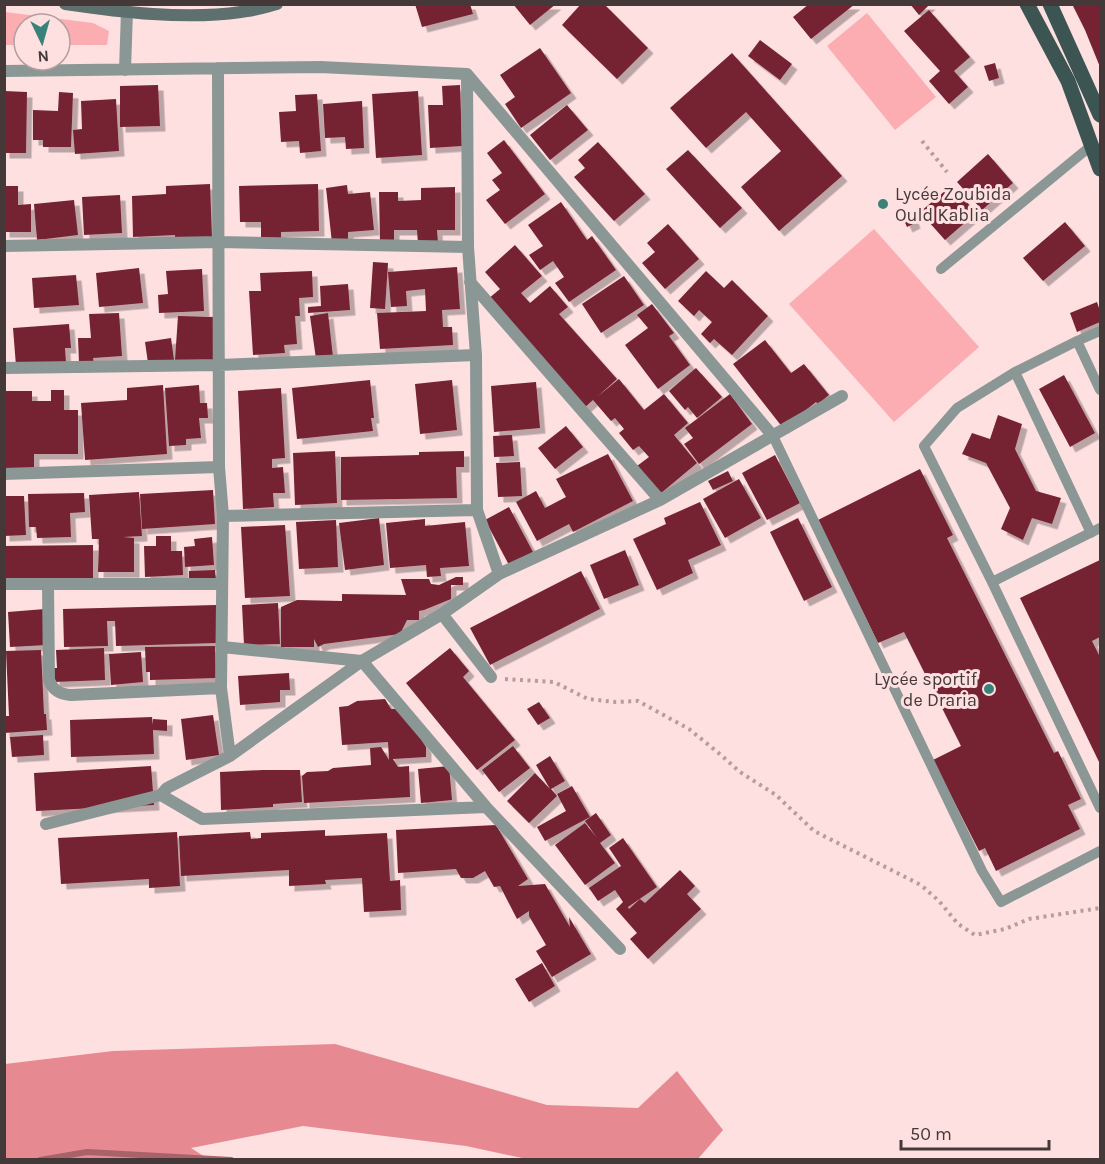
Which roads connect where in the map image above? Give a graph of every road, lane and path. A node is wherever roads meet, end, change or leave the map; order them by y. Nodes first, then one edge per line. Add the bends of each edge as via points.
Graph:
1 (65, 4) edge
2 (278, 4) edge
3 (1027, 4) edge
4 (1050, 4) edge
5 (127, 11) junction
6 (218, 68) junction
7 (125, 70) junction
8 (4, 71) edge
9 (466, 74) junction
10 (1101, 115) edge
11 (922, 141) dead end
12 (1092, 145) junction
13 (1101, 169) edge
14 (947, 172) dead end
15 (219, 242) junction
16 (4, 246) edge
17 (468, 248) junction
18 (941, 269) dead end
19 (470, 282) junction
20 (1101, 331) edge
21 (1077, 342) junction
22 (476, 355) junction
23 (219, 365) junction
24 (4, 368) edge
25 (1015, 372) junction
26 (1101, 390) edge
27 (842, 396) dead end
28 (773, 436) junction
29 (219, 467) junction
30 (4, 474) edge
31 (660, 500) junction
32 (477, 510) junction
33 (223, 516) junction
34 (1096, 530) edge
35 (499, 574) junction
36 (992, 582) junction
37 (4, 584) edge
38 (221, 584) junction
39 (48, 585) junction
40 (442, 614) junction
41 (222, 647) junction
42 (362, 661) junction
43 (491, 677) joint
44 (221, 688) junction
45 (230, 756) junction
46 (162, 795) junction
47 (486, 807) junction
48 (1101, 808) edge
49 (46, 824) dead end
50 (1101, 851) edge
51 (1101, 908) edge
52 (620, 949) dead end

1 - 5 main road
2 - 5 main road via 240,12 176,15
3 - 12 main road via 1068,81
4 - 10 main road
5 - 7 street
6 - 7 street
6 - 9 street via 320,67
6 - 15 street
7 - 8 street
9 - 17 street
9 - 28 street
11 - 14 path
12 - 13 main road
12 - 18 lane
15 - 16 street
15 - 17 street
15 - 23 street
17 - 19 street
19 - 22 street
19 - 31 street
20 - 21 lane
21 - 25 lane
21 - 26 lane
22 - 23 street
22 - 32 street
23 - 24 street
23 - 29 street
25 - 34 lane
25 - 36 lane via 957,408 924,446
27 - 28 street
28 - 31 street
28 - 50 lane via 982,871 1001,902
29 - 30 street
29 - 33 street
31 - 35 street
32 - 33 street
32 - 35 street
33 - 38 street
34 - 36 lane
35 - 40 street
36 - 48 lane
37 - 39 street
38 - 39 street
38 - 41 street
39 - 44 street via 49,680 59,693
40 - 42 street
40 - 43 street
41 - 42 street
41 - 44 street
42 - 45 street
42 - 47 street
43 - 51 path via 554,682 588,699 638,700 689,729 740,772 776,795 814,831 921,885 958,924 975,935 1029,919
44 - 45 street
45 - 46 street via 167,788
46 - 47 street via 202,819
46 - 49 street
47 - 52 street

